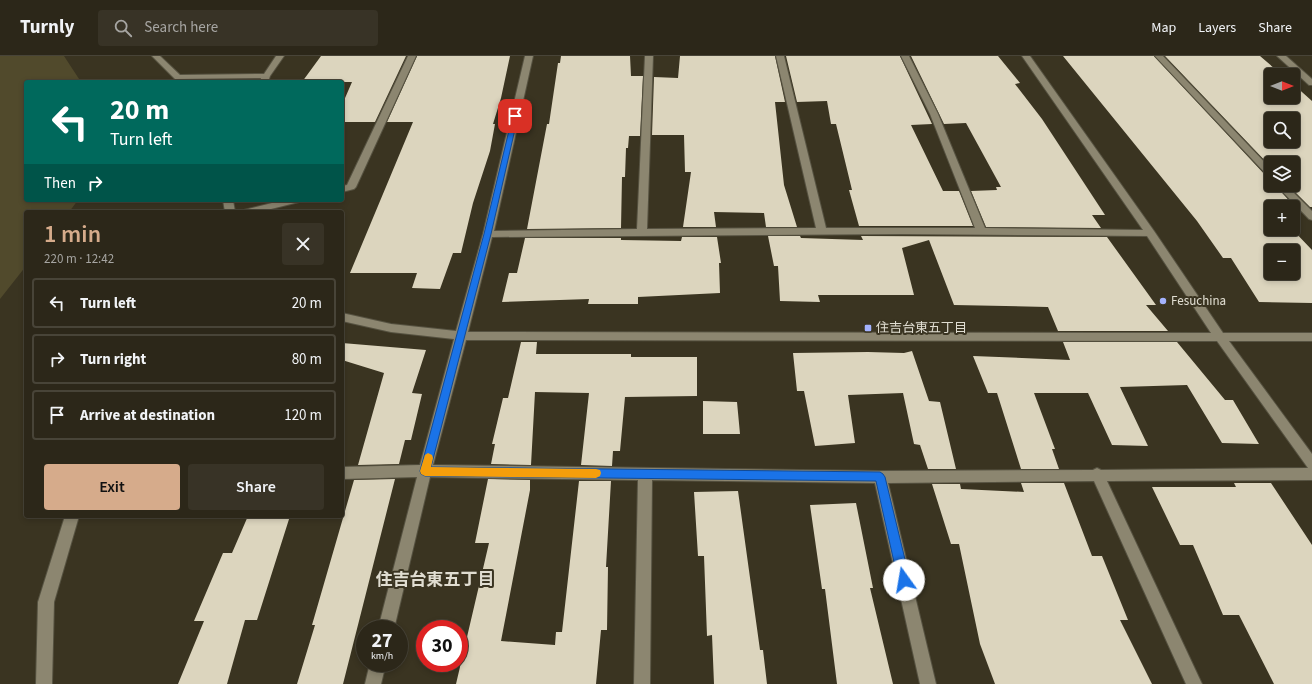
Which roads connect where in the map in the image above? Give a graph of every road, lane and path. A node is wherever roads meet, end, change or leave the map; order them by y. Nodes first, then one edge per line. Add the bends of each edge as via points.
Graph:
1 (156, 56) edge
2 (280, 56) edge
3 (412, 56) edge
4 (529, 56) edge
5 (649, 56) edge
6 (780, 56) edge
7 (905, 56) edge
8 (1026, 56) edge
9 (1159, 56) edge
10 (1281, 56) edge
11 (265, 79) edge
12 (1312, 83) edge
13 (1264, 167) edge
14 (344, 189) edge
15 (1288, 192) edge
16 (288, 202) edge
17 (255, 210) edge
18 (1312, 217) edge
19 (822, 230) junction
20 (981, 230) junction
21 (642, 232) junction
22 (1150, 233) junction
23 (488, 234) junction
24 (344, 317) edge
25 (461, 336) junction
26 (1220, 337) junction
27 (1312, 338) edge
28 (1312, 464) edge
29 (425, 471) junction
30 (344, 473) edge
31 (645, 474) junction
32 (1097, 474) junction
33 (1312, 474) edge
34 (880, 477) junction
35 (71, 518) edge
36 (388, 620) edge
37 (375, 672) edge
38 (44, 684) edge
39 (372, 684) edge
40 (642, 684) edge
41 (928, 684) edge
42 (1194, 684) edge

1 - 11 street via 178,77
2 - 11 street
3 - 14 street via 352,187
4 - 23 street
5 - 21 street
6 - 19 street
7 - 20 street via 934,114
8 - 22 street
9 - 13 street
10 - 12 street
15 - 18 street
16 - 17 street
19 - 20 street
19 - 21 street
20 - 22 street
21 - 23 street
22 - 26 street
23 - 25 street
24 - 25 street via 392,328
25 - 26 street
25 - 29 street
26 - 27 street
26 - 28 street
29 - 30 street
29 - 31 street
29 - 36 street
31 - 34 street
31 - 40 street
32 - 33 street
32 - 34 street
32 - 42 street
34 - 41 street
35 - 38 street via 46,602
37 - 39 street

